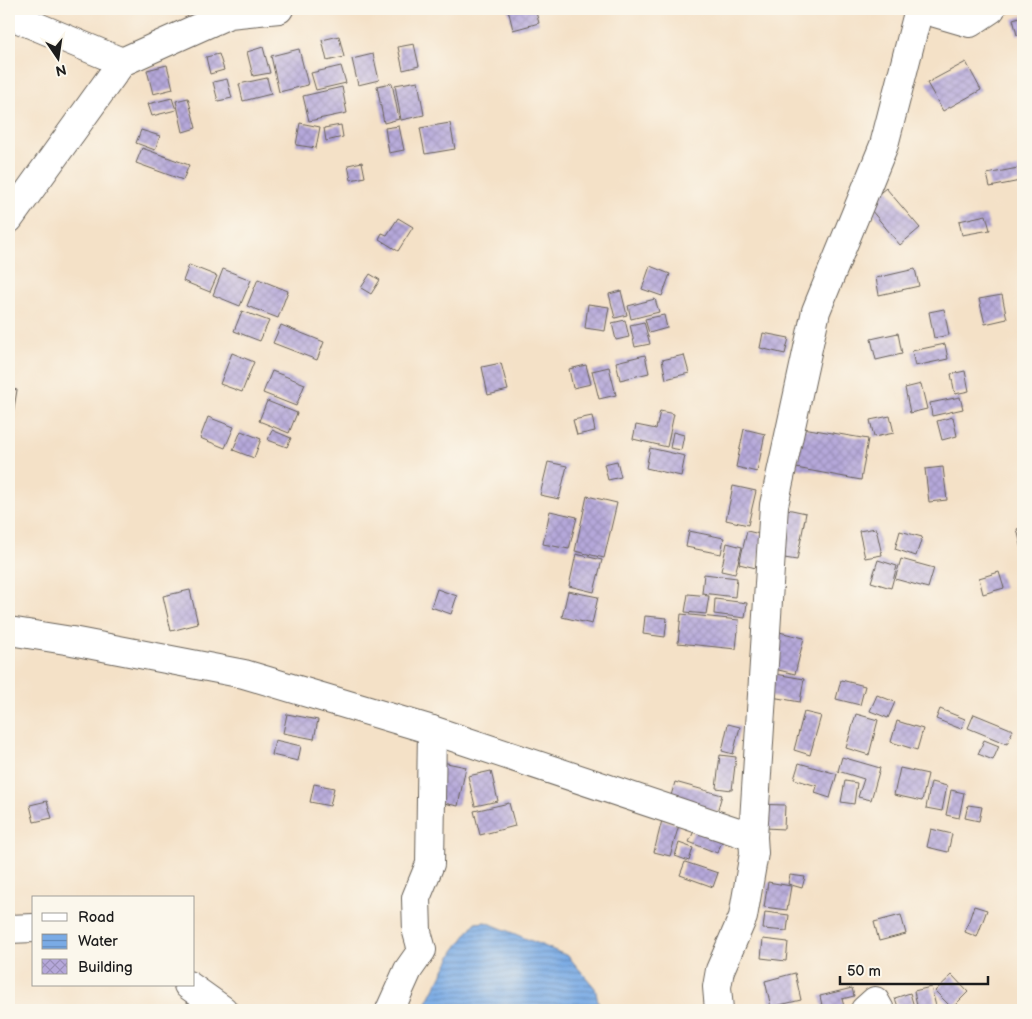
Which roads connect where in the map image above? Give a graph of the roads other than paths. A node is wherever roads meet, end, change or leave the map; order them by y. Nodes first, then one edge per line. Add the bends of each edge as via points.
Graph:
1 (279, 9) edge
2 (921, 9) edge
3 (991, 9) edge
4 (9, 15) edge
5 (122, 62) junction
6 (9, 219) edge
7 (9, 631) edge
8 (432, 730) junction
9 (753, 837) junction
10 (32, 928) edge
11 (9, 929) edge
12 (189, 986) edge
13 (223, 1010) edge
14 (390, 1010) edge
15 (720, 1010) edge
16 (865, 1010) edge
17 (880, 1010) edge

1 - 5 street via 229,14
2 - 3 street via 970,23
2 - 9 street via 884,145 816,311 774,505
4 - 5 street
5 - 6 street
7 - 8 street via 244,674
8 - 9 street
8 - 14 street via 430,864 416,898 417,932 422,950 408,970
9 - 15 street via 754,853 743,917 720,970 717,987
10 - 11 street
12 - 13 street
16 - 17 street via 875,1001

